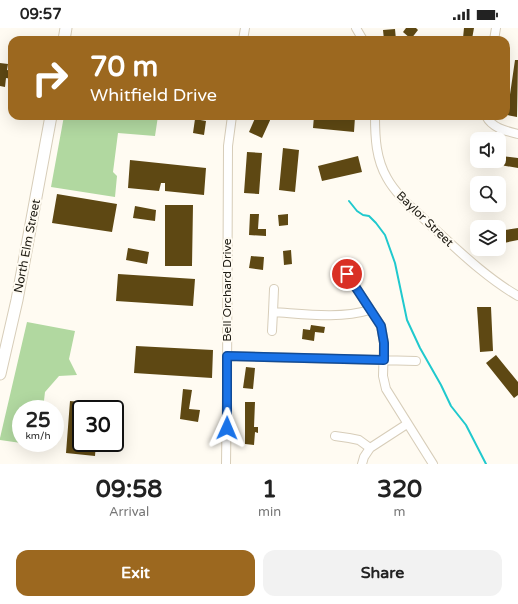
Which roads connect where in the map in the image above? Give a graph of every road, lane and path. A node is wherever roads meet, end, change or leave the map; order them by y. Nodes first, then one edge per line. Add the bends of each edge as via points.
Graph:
1 (50, 120) edge
2 (231, 120) edge
3 (375, 120) edge
4 (488, 120) edge
5 (518, 134) edge
6 (347, 274) dead end
7 (274, 289) dead end
8 (518, 296) edge
9 (370, 310) junction
10 (273, 312) junction
11 (272, 331) dead end
12 (227, 356) junction
13 (384, 360) junction
14 (416, 361) dead end
15 (0, 374) edge
16 (408, 424) junction
17 (334, 436) dead end
18 (370, 448) junction
19 (226, 464) edge
20 (362, 464) edge
21 (433, 464) edge

1 - 15 main road, North Elm Street via 17,300
2 - 12 street, Bell Orchard Drive via 228,146
3 - 8 street, Baylor Street via 378,156 392,186 479,269
4 - 5 street via 500,128
6 - 9 street
7 - 10 street
9 - 10 street via 348,315
9 - 13 street via 381,326
10 - 11 street
12 - 13 street
12 - 19 street, Bell Orchard Drive
13 - 14 street
13 - 16 street via 383,376 386,389
16 - 18 street
16 - 21 street
17 - 18 street via 359,440
18 - 20 street

